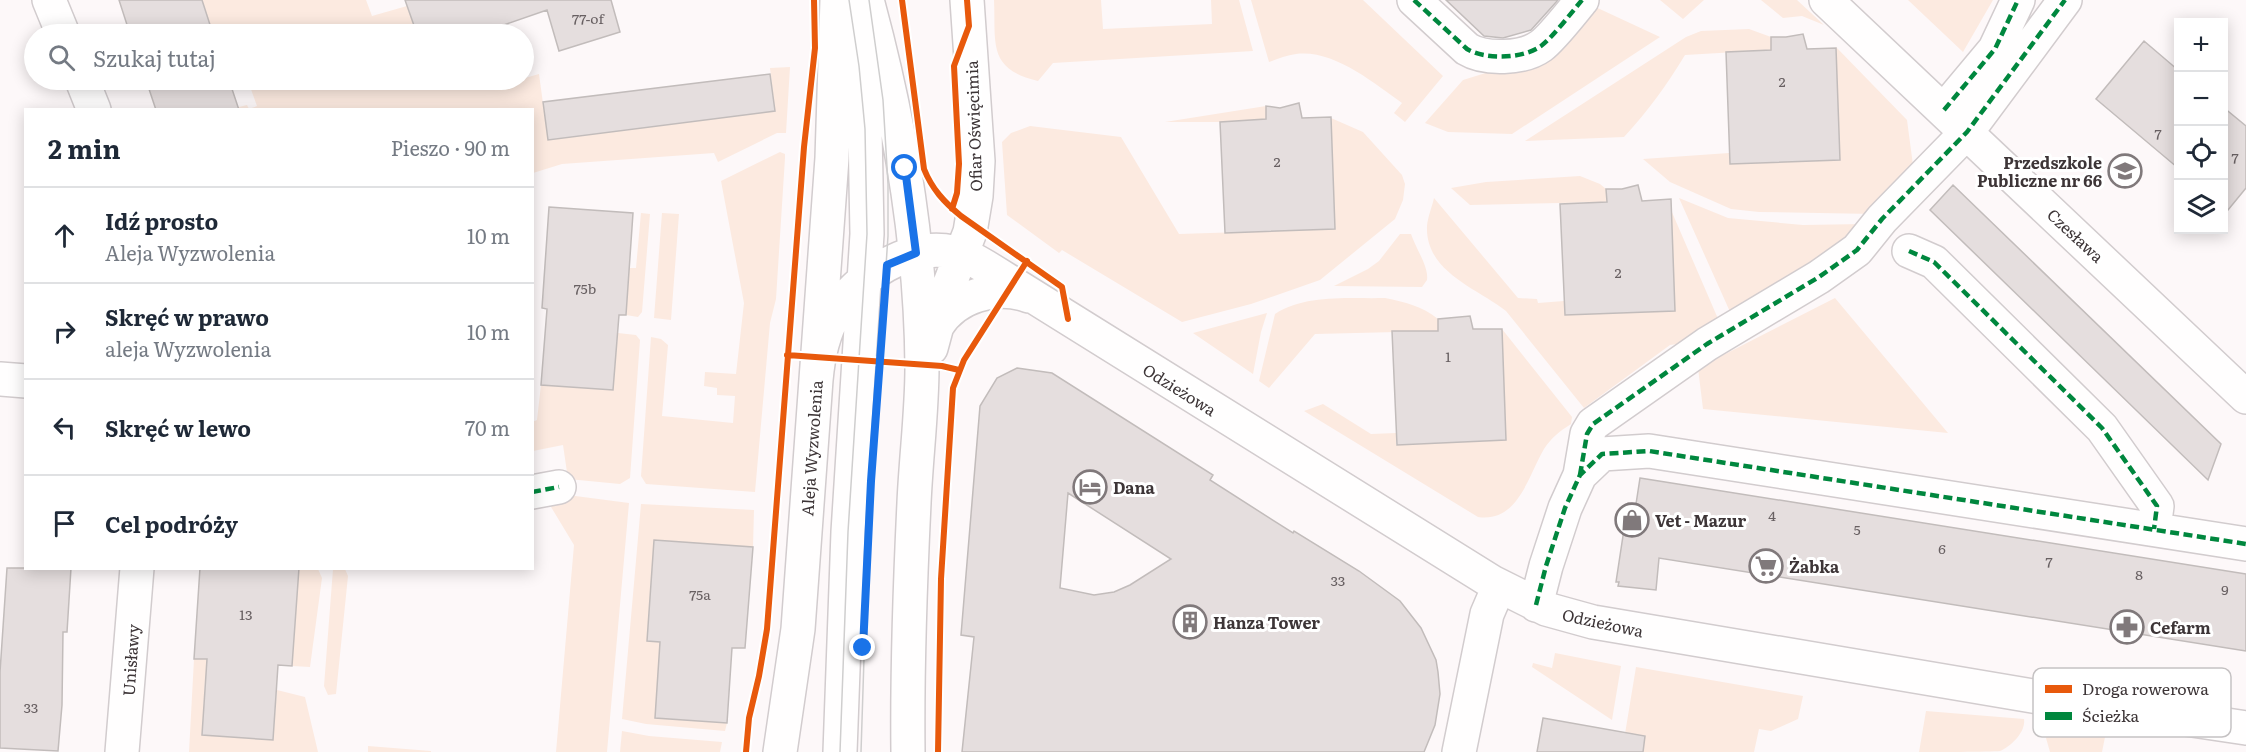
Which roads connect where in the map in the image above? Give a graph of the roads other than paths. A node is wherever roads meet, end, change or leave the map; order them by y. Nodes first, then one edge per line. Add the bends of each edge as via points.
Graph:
1 (49, 0) edge
2 (837, 0) edge
3 (849, 0) edge
4 (967, 0) edge
5 (1414, 0) edge
6 (1582, 0) edge
7 (1826, 0) edge
8 (2018, 0) edge
9 (2065, 0) edge
10 (870, 11) edge
11 (59, 24) edge
12 (86, 90) edge
13 (93, 108) edge
14 (1956, 121) junction
15 (1909, 251) dead end
16 (962, 255) junction
17 (889, 266) junction
18 (1040, 301) junction
19 (934, 333) junction
20 (0, 379) edge
21 (816, 380) junction
22 (24, 381) edge
23 (922, 388) junction
24 (2246, 397) edge
25 (1580, 475) junction
26 (2154, 529) junction
27 (2246, 544) edge
28 (137, 570) edge
29 (1499, 586) junction
30 (1536, 605) junction
31 (2033, 696) edge
32 (2231, 726) edge
33 (2246, 728) edge
34 (122, 752) edge
35 (780, 752) edge
36 (840, 752) edge
37 (861, 752) edge
38 (908, 752) edge
39 (1459, 752) edge

1 - 11 street
2 - 21 street, Aleja Wyzwolenia via 833,151
3 - 17 street via 859,66 868,191
4 - 16 street, Ofiar Oświęcimia via 978,170 972,221
5 - 6 street via 1475,54 1510,57 1540,47
7 - 14 street, Czesława
8 - 14 street
9 - 14 street
10 - 17 street via 901,142 911,204
12 - 13 street
14 - 24 street, Czesława
14 - 25 street via 1857,250 1707,344 1593,424 1587,434
15 - 26 street via 1934,262 2102,428 2157,506
16 - 17 street, Odzieżowa via 938,250
16 - 18 street, Odzieżowa
16 - 19 street, Ofiar Oświęcimia
17 - 21 street, Aleja Wyzwolenia via 843,303 820,350
17 - 23 street
17 - 36 street via 848,532
17 - 37 street via 869,522
18 - 19 street, Odzieżowa via 1007,292 979,294 955,306
18 - 29 street, Odzieżowa
19 - 23 street, Ofiar Oświęcimia
20 - 22 street
21 - 35 street, Aleja Wyzwolenia via 798,628
23 - 38 street via 911,568
25 - 26 street via 1602,454 1649,450
25 - 30 street via 1565,508
26 - 27 street
28 - 34 street, Unisławy
29 - 30 street, Odzieżowa
29 - 39 street via 1487,614
30 - 31 street, Odzieżowa via 1575,618 1642,631
32 - 33 street, Odzieżowa

